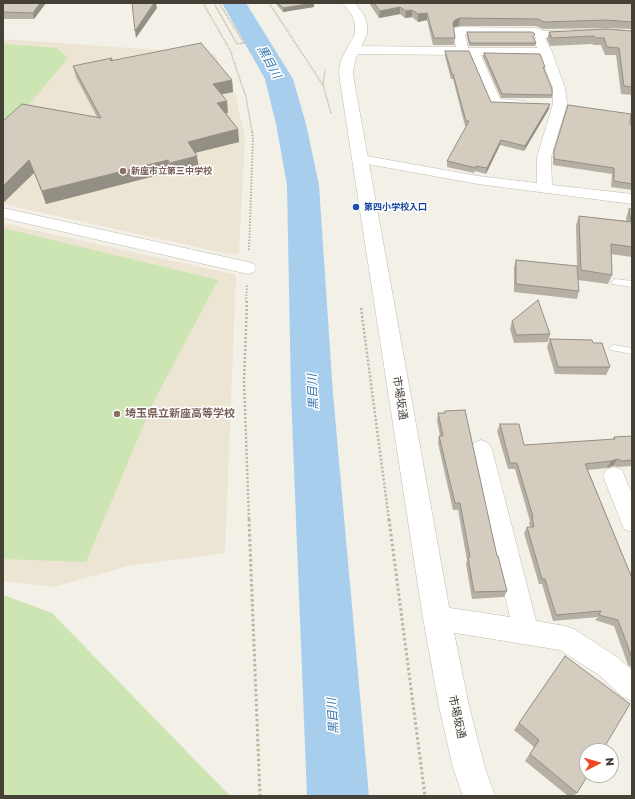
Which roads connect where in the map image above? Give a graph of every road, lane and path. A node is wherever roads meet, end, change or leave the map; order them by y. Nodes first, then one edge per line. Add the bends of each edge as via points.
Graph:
1 (203, 3) edge
2 (214, 3) edge
3 (220, 3) edge
4 (269, 3) edge
5 (349, 3) edge
6 (632, 34) edge
7 (538, 35) junction
8 (353, 50) junction
9 (468, 52) junction
10 (546, 52) junction
11 (531, 104) edge
12 (546, 104) edge
13 (560, 104) junction
14 (331, 115) dead end
15 (360, 159) junction
16 (544, 188) junction
17 (632, 199) edge
18 (3, 213) edge
19 (248, 268) junction
20 (615, 282) dead end
21 (632, 284) edge
22 (360, 306) dead end
23 (614, 348) dead end
24 (632, 351) edge
25 (481, 449) dead end
26 (614, 476) dead end
27 (632, 522) edge
28 (437, 618) junction
29 (526, 632) junction
30 (632, 688) edge
31 (260, 796) edge
32 (425, 796) edge
33 (479, 796) edge

1 - 19 path via 230,50 246,97 253,138
2 - 3 path via 237,44 244,43
4 - 14 path via 322,86
5 - 8 street, 市場坂通 via 361,24 361,34
6 - 7 street via 604,32
7 - 9 street via 536,31 459,30
7 - 10 street
8 - 9 street
8 - 15 street, 市場坂通 via 346,71
9 - 10 street
9 - 11 street via 495,104
10 - 13 street via 559,88
12 - 13 street
13 - 16 street via 544,157
15 - 16 street via 478,180
15 - 28 street, 市場坂通
16 - 17 street
18 - 19 street
19 - 31 path via 244,381
20 - 21 lane
22 - 32 path
23 - 24 lane
25 - 29 street
26 - 27 street
28 - 29 street
28 - 33 street, 市場坂通 via 454,706 469,768
29 - 30 street via 565,638 608,666

